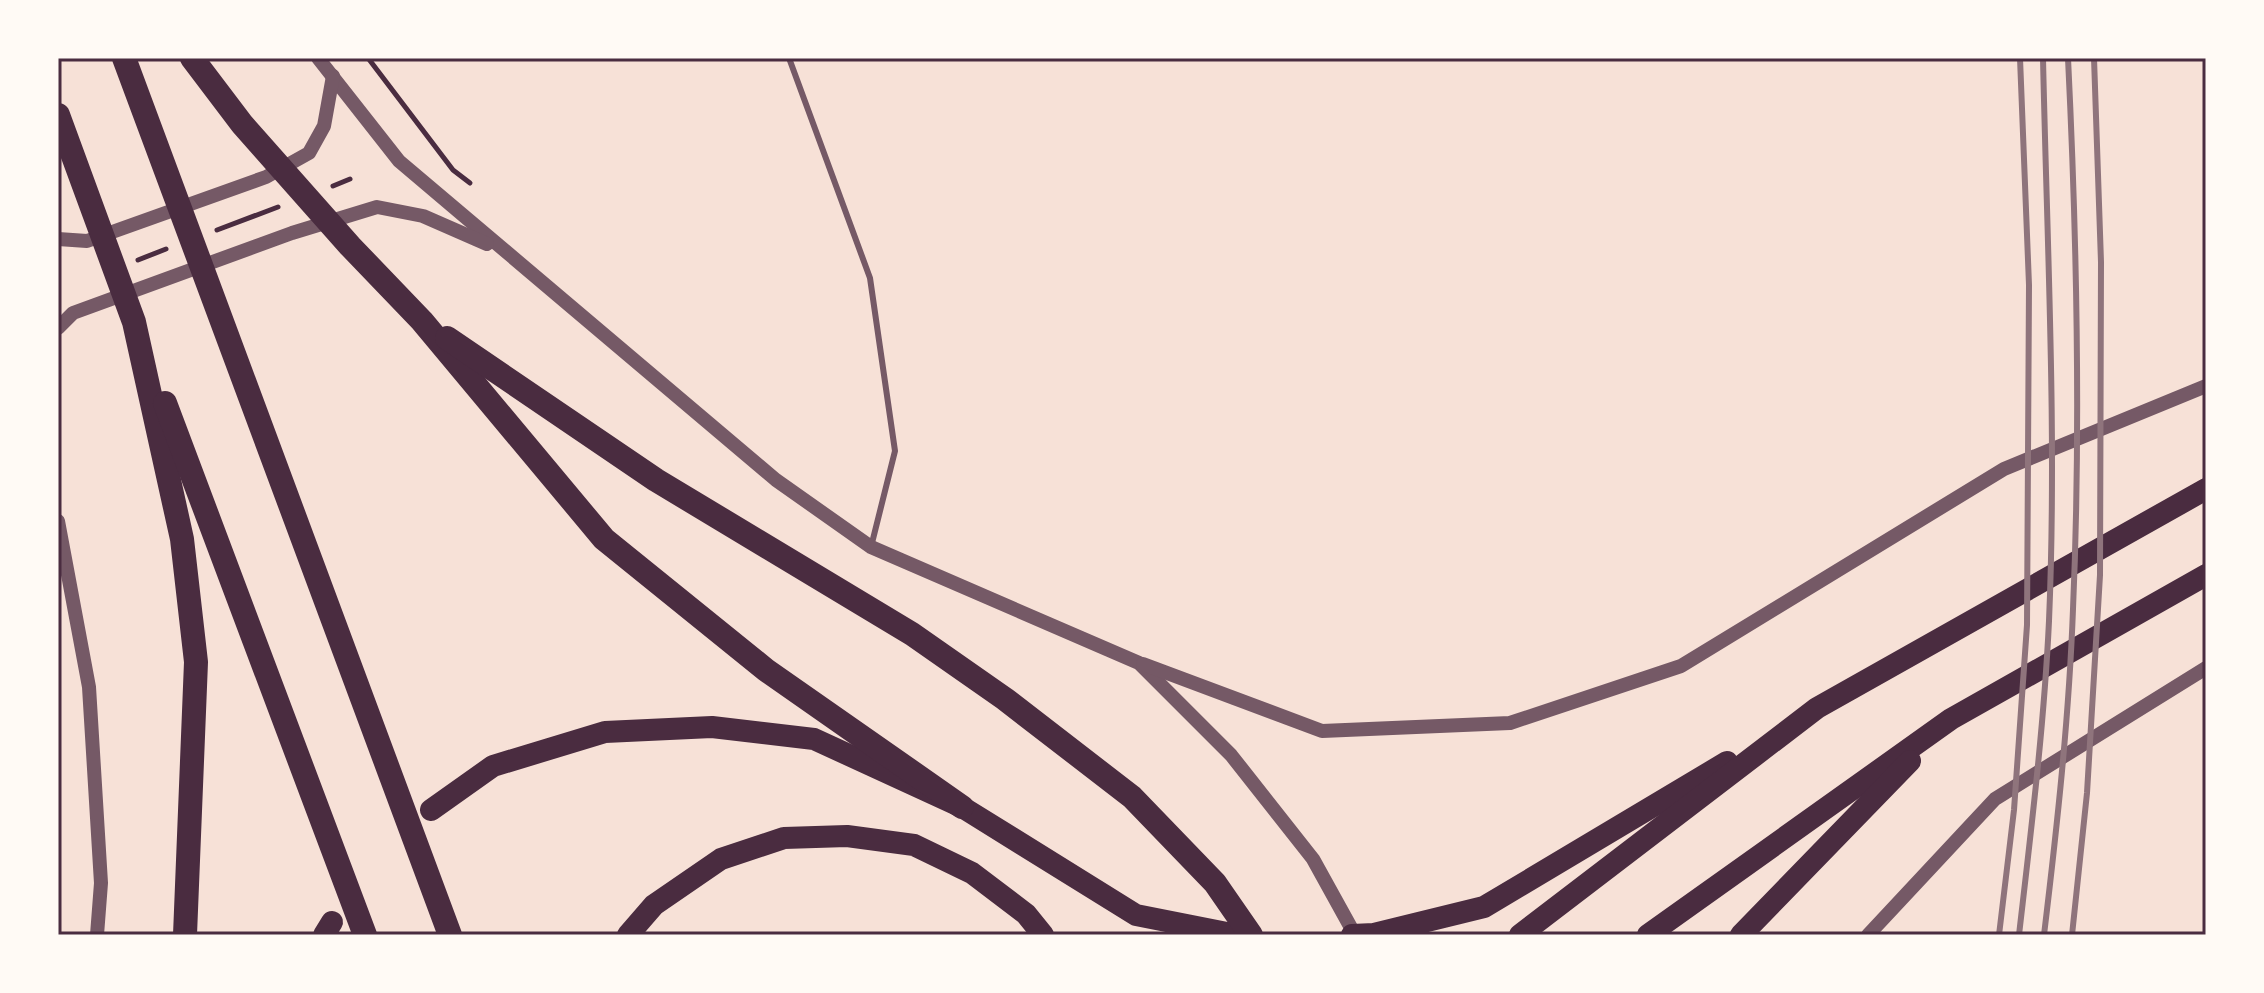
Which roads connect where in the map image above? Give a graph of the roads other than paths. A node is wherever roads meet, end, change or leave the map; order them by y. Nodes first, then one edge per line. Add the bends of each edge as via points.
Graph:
1 (124, 58) edge
2 (192, 58) edge
3 (318, 58) edge
4 (789, 58) edge
5 (333, 76) junction
6 (58, 115) edge
7 (58, 239) edge
8 (502, 250) junction
9 (422, 321) junction
10 (134, 322) junction
11 (58, 328) edge
12 (2206, 386) edge
13 (2206, 489) edge
14 (58, 521) edge
15 (871, 547) junction
16 (2206, 575) edge
17 (1139, 663) junction
18 (2206, 668) edge
19 (1817, 708) junction
20 (1951, 719) junction
21 (962, 807) junction
22 (431, 810) dead end
23 (97, 935) edge
24 (185, 935) edge
25 (365, 935) edge
26 (450, 935) edge
27 (628, 935) edge
28 (1043, 935) edge
29 (1237, 935) edge
30 (1251, 935) edge
31 (1354, 935) edge
32 (1520, 935) edge
33 (1648, 935) edge
34 (1741, 935) edge
35 (1868, 935) edge

1 - 26 highway
2 - 9 highway via 242,124
3 - 5 street
4 - 15 lane via 870,278 895,451
5 - 7 street via 324,126 309,153 266,177 87,241
5 - 8 street via 399,161
6 - 10 highway
8 - 11 street via 423,216 377,207 73,313
8 - 15 street via 776,480
9 - 21 highway via 604,539 766,670
9 - 30 highway via 656,480 912,634 1005,699 1132,797 1215,883
10 - 24 highway via 182,539 196,662
10 - 25 highway
12 - 17 street via 2004,469 1681,666 1510,723 1322,731
13 - 19 highway
14 - 23 street via 89,687 101,883
15 - 17 street
16 - 20 highway
17 - 31 street via 1231,755 1313,859
18 - 35 street via 1995,799
19 - 31 highway via 1484,907
19 - 32 highway
20 - 33 highway
20 - 34 highway
21 - 22 highway via 814,739 712,727 605,732 493,766
21 - 29 highway via 1136,915
27 - 28 highway via 654,905 721,859 784,838 847,836 914,845 972,873 1026,914

